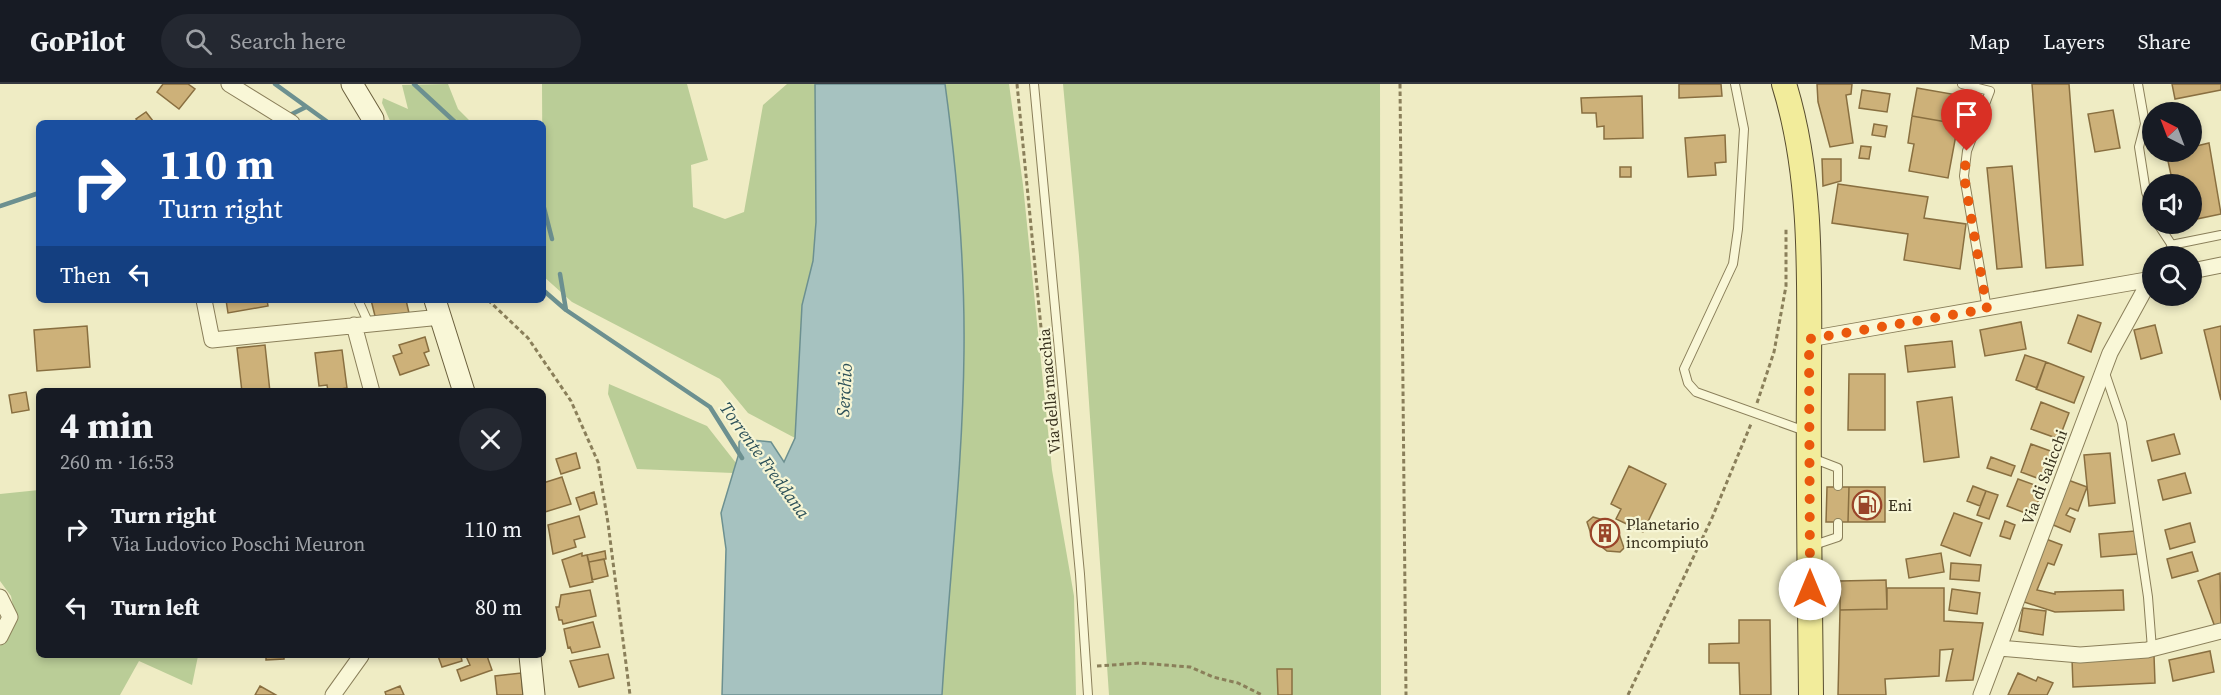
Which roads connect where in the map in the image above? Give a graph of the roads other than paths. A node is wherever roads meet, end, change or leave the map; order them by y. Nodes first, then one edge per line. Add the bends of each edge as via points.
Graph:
1 (229, 84) edge
2 (352, 84) edge
3 (365, 84) edge
4 (1034, 84) edge
5 (1735, 84) edge
6 (1962, 84) edge
7 (2138, 84) edge
8 (1785, 87) edge
9 (288, 120) edge
10 (373, 120) edge
11 (374, 120) edge
12 (2143, 174) edge
13 (2164, 234) edge
14 (2221, 235) edge
15 (2171, 245) joint
16 (2221, 265) edge
17 (2202, 269) edge
18 (2142, 281) edge
19 (2142, 296) edge
20 (205, 303) edge
21 (358, 303) edge
22 (438, 309) edge
23 (1987, 309) junction
24 (362, 324) junction
25 (1809, 339) junction
26 (2104, 370) junction
27 (371, 388) edge
28 (463, 388) edge
29 (1809, 432) junction
30 (1809, 457) junction
31 (1838, 486) dead end
32 (1838, 523) dead end
33 (1810, 547) junction
34 (0, 597) edge
35 (2221, 631) edge
36 (0, 638) edge
37 (1999, 648) junction
38 (2152, 649) junction
39 (360, 658) edge
40 (530, 658) edge
41 (333, 695) edge
42 (534, 695) edge
43 (1088, 695) edge
44 (1810, 695) edge
45 (1981, 695) edge

1 - 9 street
2 - 10 main road
3 - 11 main road
4 - 43 lane, Via della macchia
5 - 29 lane via 1744,129 1733,264 1684,369 1696,392
6 - 23 lane via 1990,91 1967,151 1964,176
7 - 12 lane via 2145,124 2139,147
8 - 25 main road via 1801,161
13 - 15 lane
14 - 15 lane
16 - 17 street
18 - 23 street
19 - 26 street, Via di Salicchi
20 - 24 street via 212,340
21 - 24 lane
22 - 24 street
22 - 28 main road
23 - 25 street
24 - 27 street
25 - 29 main road
26 - 37 street, Via di Salicchi
26 - 38 lane via 2122,423
29 - 30 main road
30 - 31 lane via 1838,468
30 - 33 main road
32 - 33 lane via 1838,537
33 - 44 main road
34 - 36 street via 10,617
35 - 38 street
37 - 38 street via 2080,655
37 - 45 street, Via di Salicchi
39 - 41 street
40 - 42 main road

